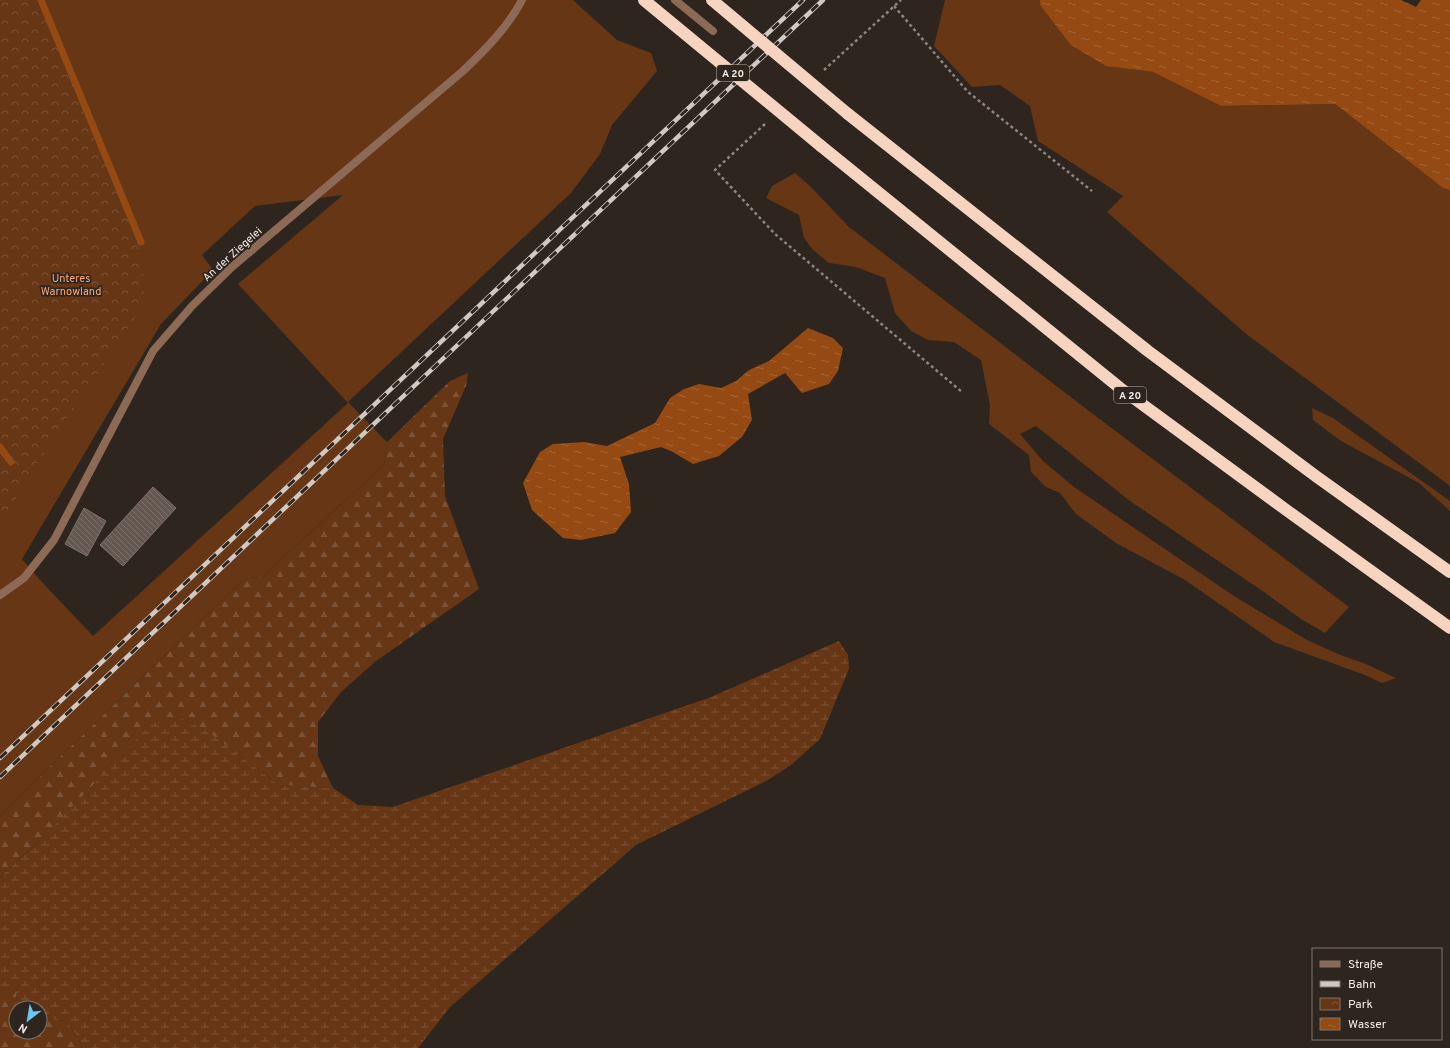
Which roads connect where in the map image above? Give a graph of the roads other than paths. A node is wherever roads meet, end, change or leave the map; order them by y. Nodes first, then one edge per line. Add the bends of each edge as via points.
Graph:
1 (522, 0) edge
2 (644, 0) edge
3 (675, 0) edge
4 (712, 0) edge
5 (713, 32) dead end
6 (1450, 572) edge
7 (0, 594) edge
8 (1450, 628) edge

1 - 7 street, An der Ziegelei via 487,48 464,71 232,267 192,306 154,351 54,540 24,578
2 - 8 highway, A 20, bridge via 1120,388
3 - 5 street
4 - 6 highway, bridge via 848,114 1148,351 1311,473

